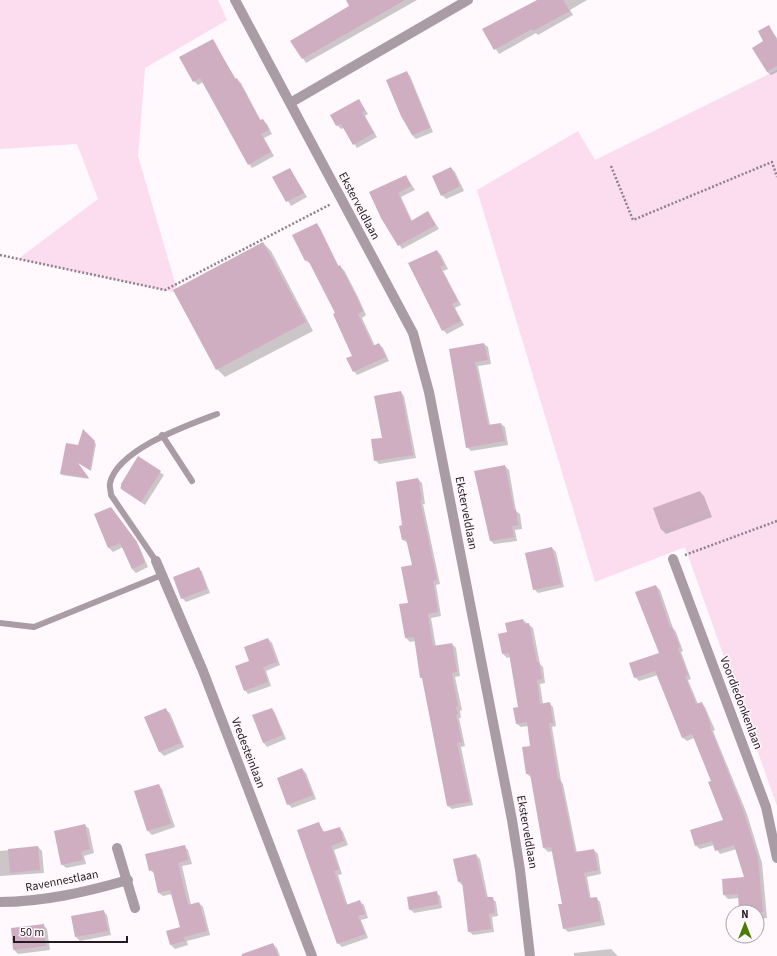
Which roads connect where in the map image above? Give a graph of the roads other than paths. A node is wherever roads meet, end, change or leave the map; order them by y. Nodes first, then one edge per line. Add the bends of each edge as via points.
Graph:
1 (235, 0) edge
2 (468, 0) edge
3 (290, 103) junction
4 (217, 414) dead end
5 (162, 435) junction
6 (192, 481) dead end
7 (673, 559) road end
8 (156, 561) joint
9 (162, 575) junction
10 (0, 623) edge
11 (117, 848) dead end
12 (777, 858) edge
13 (128, 880) junction
14 (0, 902) edge
15 (135, 908) dead end
16 (312, 956) edge
17 (530, 956) edge

1 - 3 street, Eksterveldlaan
2 - 3 street
3 - 17 street, Eksterveldlaan via 413,333 429,392 512,820
4 - 5 lane
5 - 6 lane
5 - 8 lane via 122,464 110,483 111,495
7 - 12 street, Voordiedonkenlaan via 766,806
8 - 9 street, Vredesteinlaan
9 - 10 lane via 34,627
9 - 16 street, Vredesteinlaan via 203,671
11 - 13 street
13 - 14 street, Ravennestlaan via 24,902
13 - 15 street

